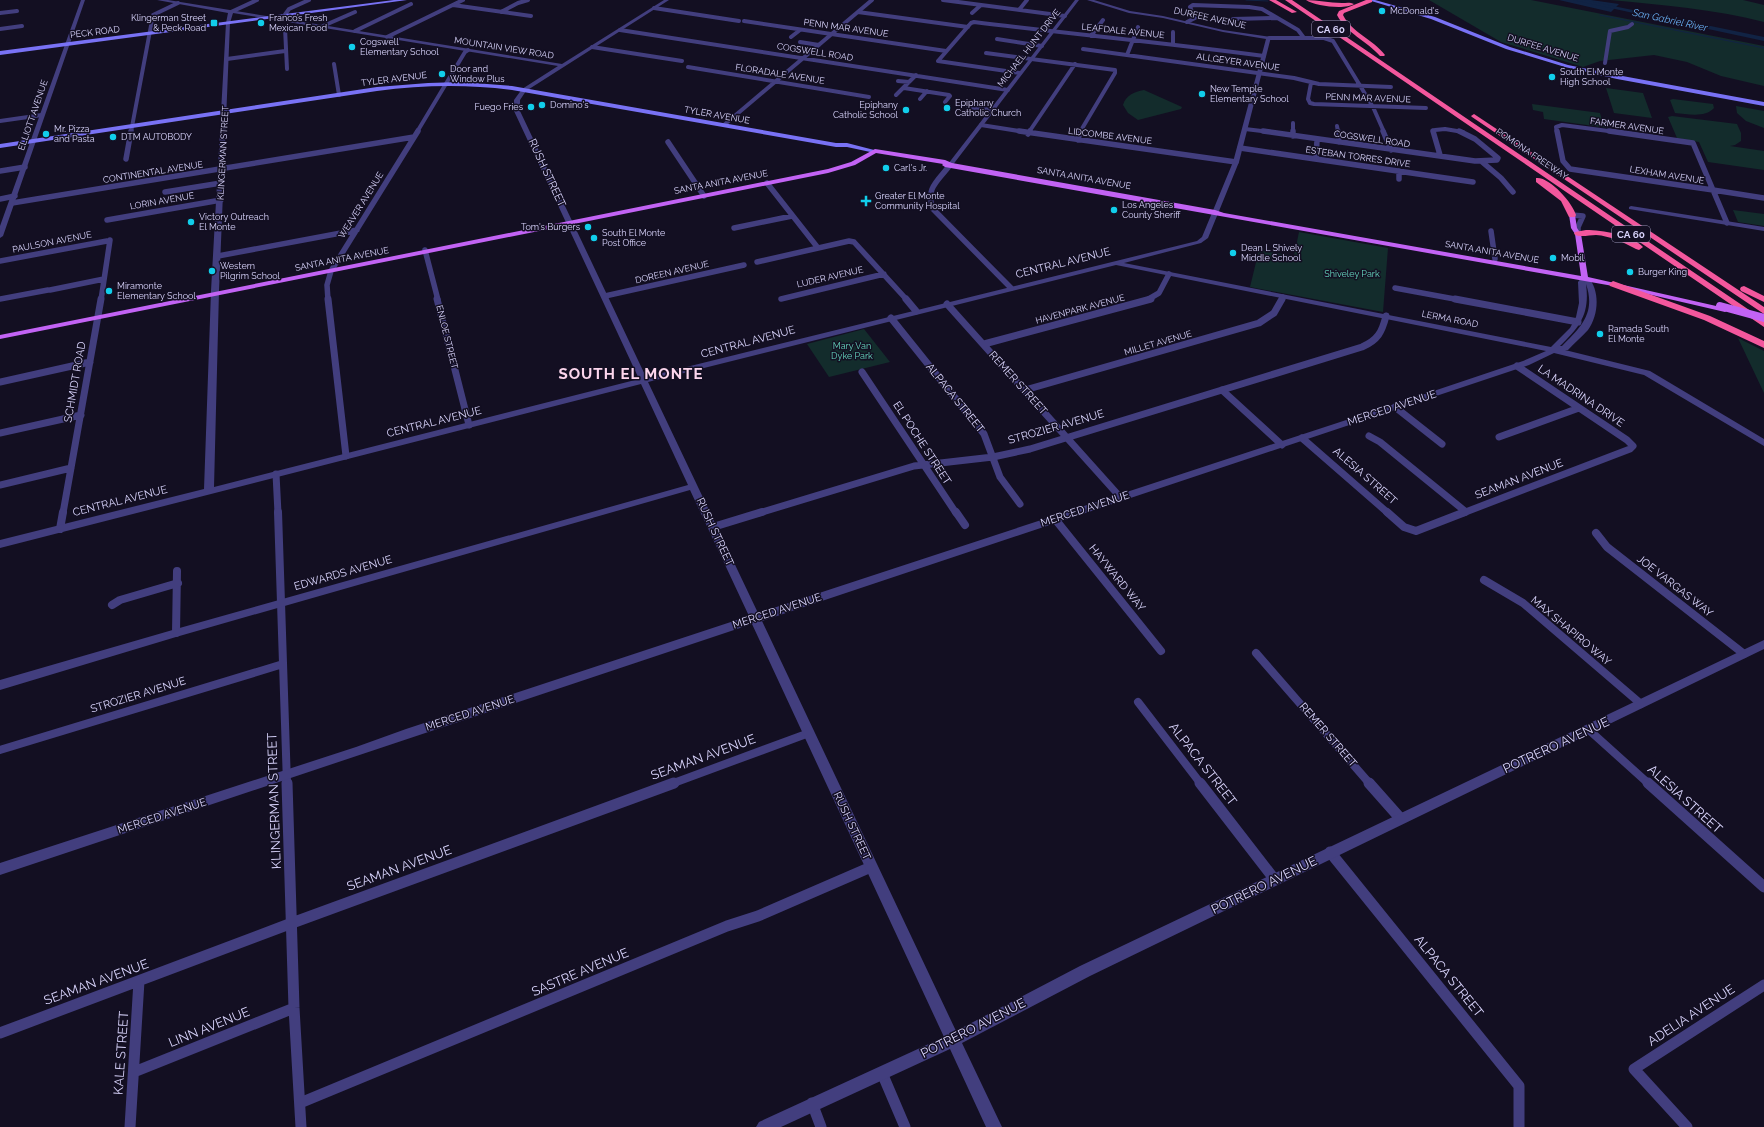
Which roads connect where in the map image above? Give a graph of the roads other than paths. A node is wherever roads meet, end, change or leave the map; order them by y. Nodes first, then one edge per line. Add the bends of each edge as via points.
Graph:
1 (84, 0) edge
2 (159, 0) edge
3 (257, 0) edge
4 (309, 0) edge
5 (405, 0) edge
6 (463, 0) edge
7 (528, 0) edge
8 (667, 0) edge
9 (872, 0) edge
10 (943, 0) edge
11 (990, 0) edge
12 (1027, 0) edge
13 (1077, 0) edge
14 (1089, 0) edge
15 (1272, 0) edge
16 (1288, 0) edge
17 (1309, 0) edge
18 (1368, 0) edge
19 (952, 1) edge
20 (1302, 1) dead end
21 (178, 3) junction
22 (411, 4) dead end
23 (453, 5) junction
24 (983, 5) junction
25 (654, 8) junction
26 (1019, 10) junction
27 (17, 11) dead end
28 (231, 12) junction
29 (355, 12) dead end
30 (501, 12) junction
31 (858, 12) junction
32 (0, 13) edge
33 (972, 13) dead end
34 (298, 14) junction
35 (1320, 14) dead end
36 (284, 16) junction
37 (531, 16) dead end
38 (1065, 16) junction
39 (268, 18) junction
40 (1277, 18) junction
41 (1233, 19) dead end
42 (1103, 20) dead end
43 (738, 21) dead end
44 (744, 21) dead end
45 (296, 22) junction
46 (1187, 22) junction
47 (228, 23) junction
48 (1632, 24) dead end
49 (22, 26) dead end
50 (323, 26) junction
51 (1339, 26) dead end
52 (968, 27) junction
53 (1138, 27) dead end
54 (0, 28) edge
55 (285, 28) dead end
56 (620, 30) junction
57 (800, 30) junction
58 (355, 31) junction
59 (1053, 32) junction
60 (1173, 32) dead end
61 (150, 33) junction
62 (832, 34) junction
63 (1091, 36) junction
64 (387, 37) junction
65 (791, 37) dead end
66 (1268, 38) junction
67 (1304, 38) junction
68 (998, 39) dead end
69 (1134, 40) junction
70 (800, 42) dead end
71 (1213, 42) dead end
72 (67, 44) junction
73 (1173, 44) junction
74 (819, 45) junction
75 (1042, 46) junction
76 (592, 47) junction
77 (1210, 48) junction
78 (1083, 49) dead end
79 (468, 50) junction
80 (285, 51) junction
81 (946, 51) junction
82 (0, 53) edge
83 (986, 53) dead end
84 (1127, 55) junction
85 (1382, 55) junction
86 (1264, 56) junction
87 (804, 58) junction
88 (1373, 58) junction
89 (227, 59) junction
90 (1032, 59) junction
91 (682, 61) dead end
92 (1605, 63) dead end
93 (334, 64) dead end
94 (1075, 64) junction
95 (562, 65) junction
96 (688, 67) dead end
97 (908, 67) dead end
98 (287, 69) dead end
99 (901, 73) junction
100 (1020, 73) junction
101 (1260, 73) junction
102 (916, 75) junction
103 (776, 81) junction
104 (898, 81) dead end
105 (909, 82) junction
106 (448, 83) junction
107 (1311, 83) junction
108 (1360, 86) junction
109 (1428, 86) dead end
110 (1391, 87) dead end
111 (904, 88) junction
112 (939, 88) dead end
113 (524, 90) junction
114 (1008, 90) junction
115 (927, 91) junction
116 (935, 92) junction
117 (339, 94) junction
118 (896, 95) dead end
119 (869, 96) dead end
120 (920, 99) dead end
121 (945, 102) dead end
122 (1764, 104) edge
123 (968, 107) dead end
124 (1373, 107) junction
125 (1426, 108) dead end
126 (993, 110) junction
127 (225, 112) junction
128 (1468, 112) dead end
129 (42, 115) junction
130 (0, 121) edge
131 (1293, 123) dead end
132 (724, 125) junction
133 (981, 125) junction
134 (132, 126) junction
135 (1337, 126) dead end
136 (1245, 129) junction
137 (1028, 134) junction
138 (1293, 136) junction
139 (414, 137) junction
140 (1078, 140) junction
141 (1317, 140) junction
142 (34, 141) junction
143 (668, 142) dead end
144 (1339, 142) junction
145 (1498, 143) junction
146 (0, 146) edge
147 (1240, 148) junction
148 (1391, 150) junction
149 (873, 152) junction
150 (1440, 155) junction
151 (126, 159) dead end
152 (1316, 159) junction
153 (1481, 161) junction
154 (1236, 162) junction
155 (950, 165) junction
156 (25, 167) junction
157 (1567, 167) joint
158 (222, 169) junction
159 (0, 171) edge
160 (1399, 171) junction
161 (1399, 179) dead end
162 (1473, 182) dead end
163 (221, 183) junction
164 (767, 183) junction
165 (1714, 191) junction
166 (165, 192) dead end
167 (1513, 192) dead end
168 (15, 196) junction
169 (704, 196) junction
170 (1764, 198) edge
171 (0, 199) edge
172 (221, 200) junction
173 (12, 203) junction
174 (1607, 205) junction
175 (1631, 208) dead end
176 (1214, 212) junction
177 (1572, 215) junction
178 (792, 216) junction
179 (106, 220) dead end
180 (571, 223) junction
181 (1727, 223) junction
182 (734, 228) dead end
183 (1764, 229) edge
184 (357, 230) junction
185 (1, 231) edge
186 (1492, 231) dead end
187 (1578, 234) junction
188 (108, 241) joint
189 (1416, 247) junction
190 (818, 248) junction
191 (425, 251) junction
192 (218, 256) junction
193 (1495, 260) junction
194 (0, 261) edge
195 (757, 262) dead end
196 (1113, 263) junction
197 (744, 265) dead end
198 (331, 270) junction
199 (884, 274) junction
200 (1169, 274) junction
201 (1584, 277) junction
202 (104, 279) junction
203 (1613, 284) junction
204 (1011, 288) junction
205 (1395, 288) dead end
206 (1583, 289) junction
207 (1591, 291) junction
208 (215, 293) junction
209 (605, 296) junction
210 (1283, 296) junction
211 (0, 299) edge
212 (781, 299) dead end
213 (1764, 299) edge
214 (948, 304) junction
215 (1723, 308) junction
216 (1764, 311) edge
217 (916, 312) junction
218 (1746, 312) junction
219 (98, 316) junction
220 (1386, 316) junction
221 (891, 318) junction
222 (1764, 319) edge
223 (1578, 322) junction
224 (1764, 324) edge
225 (0, 333) edge
226 (0, 337) edge
227 (984, 344) junction
228 (1764, 345) edge
229 (1553, 350) junction
230 (90, 362) junction
231 (1517, 366) junction
232 (862, 372) dead end
233 (644, 381) junction
234 (0, 382) edge
235 (1025, 390) junction
236 (1222, 390) junction
237 (1395, 407) junction
238 (1579, 408) junction
239 (81, 415) junction
240 (469, 425) junction
241 (0, 433) edge
242 (1369, 436) dead end
243 (1067, 437) junction
244 (1498, 437) dead end
245 (1302, 438) junction
246 (1764, 443) edge
247 (1442, 444) dead end
248 (1282, 445) junction
249 (1633, 446) joint
250 (346, 456) junction
251 (993, 457) junction
252 (925, 464) junction
253 (71, 468) junction
254 (276, 474) junction
255 (0, 485) edge
256 (694, 486) junction
257 (209, 491) junction
258 (1121, 498) junction
259 (1020, 504) dead end
260 (1466, 512) junction
261 (1055, 519) junction
262 (965, 525) dead end
263 (713, 527) junction
264 (60, 529) junction
265 (1412, 531) joint
266 (1596, 533) dead end
267 (0, 544) edge
268 (177, 571) dead end
269 (1484, 580) dead end
270 (178, 583) junction
271 (282, 603) junction
272 (112, 605) dead end
273 (756, 619) junction
274 (176, 633) junction
275 (1764, 644) edge
276 (1162, 651) dead end
277 (1256, 653) dead end
278 (1744, 654) junction
279 (283, 664) junction
280 (0, 685) edge
281 (1138, 702) dead end
282 (1641, 704) junction
283 (1589, 730) junction
284 (809, 733) junction
285 (0, 750) edge
286 (287, 776) junction
287 (1400, 818) junction
288 (1330, 852) junction
289 (871, 867) junction
290 (0, 869) edge
291 (1275, 880) junction
292 (1764, 887) edge
293 (292, 923) junction
294 (139, 981) junction
295 (1764, 985) edge
296 (294, 1008) junction
297 (0, 1033) edge
298 (952, 1040) junction
299 (134, 1072) junction
300 (882, 1073) junction
301 (300, 1103) junction
302 (812, 1103) junction
303 (130, 1127) edge
304 (301, 1127) edge
305 (764, 1127) edge
306 (821, 1127) edge
307 (905, 1127) edge
308 (994, 1127) edge
309 (1519, 1127) edge
310 (1686, 1127) edge

1 - 72 street, ELLIOTT AVENUE
2 - 21 street, MOUNTAIN VIEW ROAD
3 - 28 street
4 - 36 street via 289,9
5 - 34 main road, PECK ROAD
6 - 23 street
7 - 30 street
8 - 25 street
9 - 31 street
10 - 19 street
11 - 24 street
12 - 26 street
13 - 38 street, MICHAEL HUNT DRIVE
14 - 46 street, DURFEE AVENUE via 1129,12
15 - 88 highway
16 - 88 highway, POMONA FREEWAY / CA 60
17 - 18 highway via 1338,5
18 - 85 highway via 1369,2 1341,12 1340,15 1344,22 1377,48
18 - 122 main road, DURFEE AVENUE via 1426,16 1508,48 1567,66
19 - 24 street
20 - 35 highway, CA 60
21 - 28 street, MOUNTAIN VIEW ROAD
21 - 61 street via 153,16
22 - 58 street
23 - 30 street
23 - 64 street
24 - 26 street
24 - 33 street
25 - 43 street
25 - 56 street
26 - 38 street
27 - 32 street
28 - 39 street, MOUNTAIN VIEW ROAD
28 - 47 street, KLINGERMAN STREET
29 - 50 street
30 - 37 street
31 - 52 street
31 - 62 street
34 - 36 main road, PECK ROAD
34 - 45 street via 289,18
36 - 39 main road, PECK ROAD
38 - 59 street, MICHAEL HUNT DRIVE
39 - 45 street, MOUNTAIN VIEW ROAD
39 - 47 main road, PECK ROAD
40 - 41 street
40 - 46 street via 1254,7 1192,6 1190,7 1195,18
40 - 67 street via 1298,30
42 - 63 street
44 - 57 street, PENN MAR AVENUE
45 - 50 street, MOUNTAIN VIEW ROAD
46 - 66 street, DURFEE AVENUE
47 - 61 main road, PECK ROAD
47 - 89 street, KLINGERMAN STREET
48 - 92 street via 1610,31
49 - 54 street
50 - 58 street, MOUNTAIN VIEW ROAD
51 - 85 highway, CA 60
52 - 59 street, LEAFDALE AVENUE via 974,22 980,22
52 - 81 street
53 - 69 street
55 - 80 street
56 - 76 street
56 - 87 street, COGSWELL ROAD
57 - 62 street, PENN MAR AVENUE
57 - 65 street
58 - 64 street, MOUNTAIN VIEW ROAD
59 - 63 street, LEAFDALE AVENUE
59 - 75 street, MICHAEL HUNT DRIVE
60 - 73 street
61 - 72 main road, PECK ROAD
61 - 134 street
62 - 74 street
62 - 81 street, PENN MAR AVENUE
63 - 69 street, LEAFDALE AVENUE
64 - 79 street, MOUNTAIN VIEW ROAD
66 - 67 street, DURFEE AVENUE
66 - 86 street, CENTRAL AVENUE
67 - 108 street, DURFEE AVENUE via 1329,39 1335,42
68 - 75 street
69 - 73 street, LEAFDALE AVENUE
69 - 84 street
70 - 74 street
71 - 77 street
72 - 82 main road, PECK ROAD
72 - 129 street, ELLIOTT AVENUE
73 - 77 street, LEAFDALE AVENUE
74 - 87 street
75 - 90 street, MICHAEL HUNT DRIVE
76 - 91 street
76 - 95 street
77 - 86 street, LEAFDALE AVENUE
78 - 84 street, ALLGEYER AVENUE
79 - 95 street, MOUNTAIN VIEW ROAD
79 - 106 street, WEAVER AVENUE
80 - 89 street
80 - 98 street
81 - 100 street via 938,61
83 - 90 street
84 - 101 street, ALLGEYER AVENUE
85 - 109 highway, CA 60
86 - 101 street, CENTRAL AVENUE
87 - 99 street, COGSWELL ROAD
87 - 103 street
88 - 145 highway, POMONA FREEWAY / CA 60
89 - 127 street, KLINGERMAN STREET
90 - 94 street
90 - 100 street, MICHAEL HUNT DRIVE
93 - 117 street
94 - 137 street
94 - 140 street via 1115,70 1080,131
95 - 113 street
96 - 103 street, FLORADALE AVENUE
97 - 99 street
99 - 102 street, COGSWELL ROAD
100 - 114 street, MICHAEL HUNT DRIVE
101 - 107 street, ALLGEYER AVENUE
101 - 136 street, CENTRAL AVENUE
102 - 105 street
102 - 114 street, COGSWELL ROAD
103 - 119 street, FLORADALE AVENUE
103 - 132 street
104 - 105 street
105 - 111 street
106 - 113 main road, TYLER AVENUE via 488,84
106 - 117 main road, TYLER AVENUE via 413,84
106 - 139 street, WEAVER AVENUE
107 - 108 street, ALLGEYER AVENUE
107 - 124 street, PENN MAR AVENUE via 1308,99 1310,103
108 - 110 street, ALLGEYER AVENUE
108 - 124 street
111 - 115 street
111 - 118 street
112 - 116 street
113 - 132 main road, TYLER AVENUE
113 - 180 street, RUSH STREET via 517,100 517,111
114 - 126 street, MICHAEL HUNT DRIVE
115 - 116 street
115 - 120 street
116 - 121 street via 950,96
117 - 127 main road, TYLER AVENUE
123 - 126 street
124 - 125 street, PENN MAR AVENUE
124 - 148 street
126 - 133 street, MICHAEL HUNT DRIVE
127 - 134 main road, TYLER AVENUE
127 - 158 street, KLINGERMAN STREET
128 - 174 highway, POMONA FREEWAY / CA 60
129 - 130 street
129 - 142 street, ELLIOTT AVENUE
131 - 138 street
132 - 149 main road, TYLER AVENUE via 836,145 845,149
133 - 137 street, LIDCOMBE AVENUE
133 - 155 street, MICHAEL HUNT DRIVE
134 - 142 main road, TYLER AVENUE
134 - 151 street
135 - 144 street
136 - 138 street, COGSWELL ROAD
136 - 147 street, CENTRAL AVENUE
137 - 140 street, LIDCOMBE AVENUE
138 - 141 street, COGSWELL ROAD
139 - 158 street, CONTINENTAL AVENUE
139 - 184 street, WEAVER AVENUE
140 - 154 street, LIDCOMBE AVENUE
141 - 144 street, COGSWELL ROAD
141 - 152 street
142 - 146 main road, TYLER AVENUE
142 - 156 street, ELLIOTT AVENUE
143 - 169 street
144 - 148 street, COGSWELL ROAD
145 - 177 highway via 1508,155 1565,201
145 - 218 highway, POMONA FREEWAY / CA 60
147 - 152 street, ESTEBAN TORRES DRIVE
147 - 154 street, CENTRAL AVENUE
148 - 150 street, COGSWELL ROAD
149 - 155 main road, SANTA ANITA AVENUE via 943,166
149 - 164 main road, SANTA ANITA AVENUE via 868,157 841,168
150 - 153 street, COGSWELL ROAD
150 - 153 street, COGSWELL ROAD via 1433,131 1443,129 1465,132 1498,158
152 - 160 street, ESTEBAN TORRES DRIVE
153 - 167 street
154 - 176 street, CENTRAL AVENUE
155 - 176 main road, SANTA ANITA AVENUE
155 - 204 street via 932,188 928,199 933,209
156 - 159 street
156 - 168 street, ELLIOTT AVENUE
157 - 165 street, LEXHAM AVENUE via 1572,170
157 - 165 street, FARMER AVENUE via 1563,160 1556,127 1558,125 1693,143
158 - 163 street, KLINGERMAN STREET
158 - 173 street, CONTINENTAL AVENUE
160 - 161 street
160 - 162 street, ESTEBAN TORRES DRIVE
163 - 166 street
163 - 172 street, KLINGERMAN STREET
164 - 169 main road, SANTA ANITA AVENUE
164 - 178 street
165 - 170 street, LEXHAM AVENUE
165 - 181 street
168 - 171 street
168 - 173 street, ELLIOTT AVENUE
169 - 180 main road, SANTA ANITA AVENUE
172 - 179 street, LORIN AVENUE
172 - 192 street, KLINGERMAN STREET
173 - 185 street, ELLIOTT AVENUE
174 - 213 highway
174 - 216 highway, POMONA FREEWAY / CA 60
175 - 181 street
176 - 189 main road, SANTA ANITA AVENUE
176 - 196 street, CENTRAL AVENUE via 1205,238 1200,242
177 - 187 main road via 1574,228
177 - 187 street via 1583,216
178 - 182 street
178 - 190 street
180 - 191 main road, SANTA ANITA AVENUE
180 - 209 street, RUSH STREET
181 - 183 street
184 - 192 street
184 - 198 street, WEAVER AVENUE
186 - 193 street
187 - 201 main road
187 - 218 highway via 1586,232 1623,239
188 - 194 street, PAULSON AVENUE
188 - 202 street, SCHMIDT ROAD
189 - 193 main road, SANTA ANITA AVENUE
189 - 201 main road, SANTA ANITA AVENUE
190 - 195 street
190 - 199 street via 854,242
191 - 198 main road, SANTA ANITA AVENUE
191 - 240 street, ENLOE STREET
192 - 208 street, KLINGERMAN STREET
193 - 201 main road, SANTA ANITA AVENUE
196 - 200 street, LERMA ROAD
196 - 204 street, CENTRAL AVENUE
197 - 209 street, DOREEN AVENUE
198 - 208 main road, SANTA ANITA AVENUE
198 - 250 street, WEAVER AVENUE via 326,283
199 - 212 street, LUDER AVENUE
199 - 217 street
200 - 210 street, LERMA ROAD
200 - 227 street, HAVENPARK AVENUE via 1159,293 1151,299
201 - 203 main road, SANTA ANITA AVENUE
201 - 206 street, MERCED AVENUE
201 - 207 street, MERCED AVENUE via 1590,284
201 - 215 main road, SANTA ANITA AVENUE via 1632,284
202 - 211 street
202 - 219 street, SCHMIDT ROAD
203 - 215 main road, SANTA ANITA AVENUE
203 - 228 highway via 1707,318
204 - 214 street, CENTRAL AVENUE
205 - 223 street
206 - 207 street
206 - 223 street, MERCED AVENUE via 1584,305
207 - 229 street, MERCED AVENUE via 1592,314 1585,328 1565,348
208 - 219 main road, SANTA ANITA AVENUE
208 - 257 street, KLINGERMAN STREET
209 - 233 street, RUSH STREET
210 - 220 street, LERMA ROAD
210 - 235 street, MILLET AVENUE via 1276,312 1259,323
214 - 217 street, CENTRAL AVENUE
214 - 227 street, REMER STREET
215 - 222 main road, SANTA ANITA AVENUE, bridge
217 - 221 street, CENTRAL AVENUE
218 - 224 highway, POMONA FREEWAY / CA 60
219 - 225 main road, SANTA ANITA AVENUE
219 - 226 main road, SANTA ANITA AVENUE
219 - 230 street, SCHMIDT ROAD
220 - 229 street, LERMA ROAD
220 - 236 street, STROZIER AVENUE via 1383,332 1372,343
221 - 233 street, CENTRAL AVENUE
221 - 251 street, ALPACA STREET via 984,434
223 - 229 street, MERCED AVENUE
227 - 235 street, REMER STREET
229 - 231 street, MERCED AVENUE
229 - 246 street, LERMA ROAD via 1648,373
230 - 234 street
230 - 239 street, SCHMIDT ROAD
231 - 237 street, MERCED AVENUE
231 - 238 street, LA MADRINA DRIVE
232 - 252 street, EL POCHE STREET
233 - 240 street, CENTRAL AVENUE
233 - 256 street, RUSH STREET
235 - 243 street, REMER STREET
236 - 243 street, STROZIER AVENUE
236 - 248 street
237 - 245 street, MERCED AVENUE
237 - 247 street
238 - 244 street
238 - 249 street, LA MADRINA DRIVE
239 - 241 street
239 - 253 street, SCHMIDT ROAD
240 - 250 street, CENTRAL AVENUE
242 - 260 street via 1380,442
243 - 251 street, STROZIER AVENUE
243 - 258 street, REMER STREET
245 - 248 street, MERCED AVENUE
245 - 265 street, ALESIA STREET via 1404,527
248 - 258 street, MERCED AVENUE
249 - 260 street, SEAMAN AVENUE via 1630,450
250 - 254 street, CENTRAL AVENUE
251 - 252 street, STROZIER AVENUE
251 - 259 street, ALPACA STREET via 1000,477
252 - 262 street, EL POCHE STREET via 937,486
252 - 263 street, STROZIER AVENUE via 790,502
253 - 255 street
253 - 264 street, SCHMIDT ROAD
254 - 257 street, CENTRAL AVENUE
254 - 271 street, KLINGERMAN STREET
256 - 263 street, RUSH STREET
256 - 271 street, EDWARDS AVENUE
257 - 264 street, CENTRAL AVENUE
258 - 261 street, MERCED AVENUE
260 - 265 street, SEAMAN AVENUE via 1420,531
261 - 273 street, MERCED AVENUE
261 - 276 street, HAYWARD WAY
263 - 273 street, RUSH STREET
264 - 267 street, CENTRAL AVENUE
266 - 278 street, JOE VARGAS WAY via 1607,547
268 - 270 street
269 - 282 street, MAX SHAPIRO WAY via 1522,603
270 - 272 street via 120,600
270 - 274 street
271 - 274 street, EDWARDS AVENUE
271 - 279 street, KLINGERMAN STREET
273 - 284 street, RUSH STREET
273 - 286 street, MERCED AVENUE
274 - 280 street, EDWARDS AVENUE
275 - 278 street, POTRERO AVENUE
277 - 287 street, REMER STREET
278 - 282 street, POTRERO AVENUE
279 - 285 street, STROZIER AVENUE
279 - 286 street, KLINGERMAN STREET
281 - 291 street, ALPACA STREET
282 - 283 street, POTRERO AVENUE
283 - 287 street, POTRERO AVENUE
283 - 292 street, ALESIA STREET
284 - 289 street, RUSH STREET
284 - 293 street, SEAMAN AVENUE
286 - 290 street, MERCED AVENUE
286 - 293 street, KLINGERMAN STREET
287 - 288 street, POTRERO AVENUE
288 - 291 street, POTRERO AVENUE
288 - 309 street, ALPACA STREET via 1519,1086
289 - 298 street, RUSH STREET
289 - 301 street, SASTRE AVENUE via 758,916 714,931
291 - 298 street, POTRERO AVENUE via 1081,973
293 - 294 street, SEAMAN AVENUE
293 - 296 street, KLINGERMAN STREET
294 - 297 street, SEAMAN AVENUE
294 - 299 street, KALE STREET
295 - 310 street, ADELIA AVENUE via 1634,1069
296 - 299 street, LINN AVENUE
296 - 301 street, KLINGERMAN STREET
298 - 300 street, POTRERO AVENUE
298 - 308 street, RUSH STREET
299 - 303 street, KALE STREET
300 - 302 street, POTRERO AVENUE
300 - 307 street
301 - 304 street, KLINGERMAN STREET
302 - 305 street, POTRERO AVENUE
302 - 306 street

